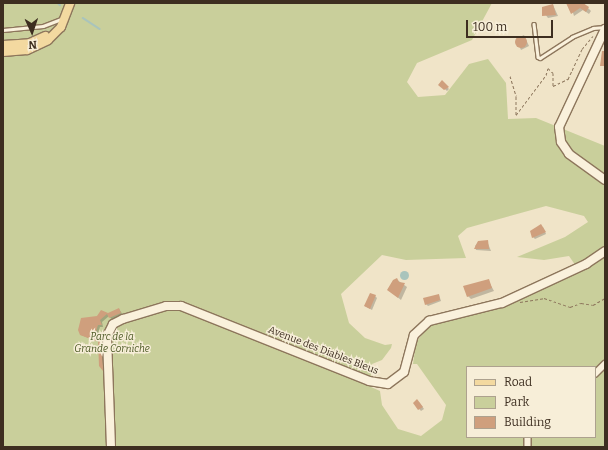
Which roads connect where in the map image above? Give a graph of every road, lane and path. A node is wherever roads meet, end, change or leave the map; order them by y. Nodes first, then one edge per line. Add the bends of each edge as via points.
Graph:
1 (69, 3) edge
2 (61, 19) junction
3 (534, 24) dead end
4 (3, 30) edge
5 (604, 34) edge
6 (3, 46) edge
7 (3, 52) edge
8 (510, 76) dead end
9 (605, 180) edge
10 (605, 251) edge
11 (605, 298) edge
12 (508, 300) junction
13 (605, 364) edge
14 (596, 373) edge
15 (111, 447) edge

1 - 2 main road
1 - 7 main road via 61,27 48,40 27,50
2 - 4 lane via 43,26
2 - 6 main road via 37,40 21,45
3 - 5 lane via 540,58 572,37 593,28
5 - 8 path via 592,37 582,49 568,79 553,86 553,73 548,68 541,82 516,115 516,96
5 - 9 main road via 561,118 559,132 561,142 569,154
10 - 12 main road, Avenue des Diables Bleus via 586,264
11 - 12 path via 593,305 581,303 570,307 544,298 524,303
12 - 15 main road, Avenue des Diables Bleus via 435,318 424,324 414,335 404,372 393,382 383,384 369,381 181,306 166,306 123,319 113,324 107,336
13 - 14 street

